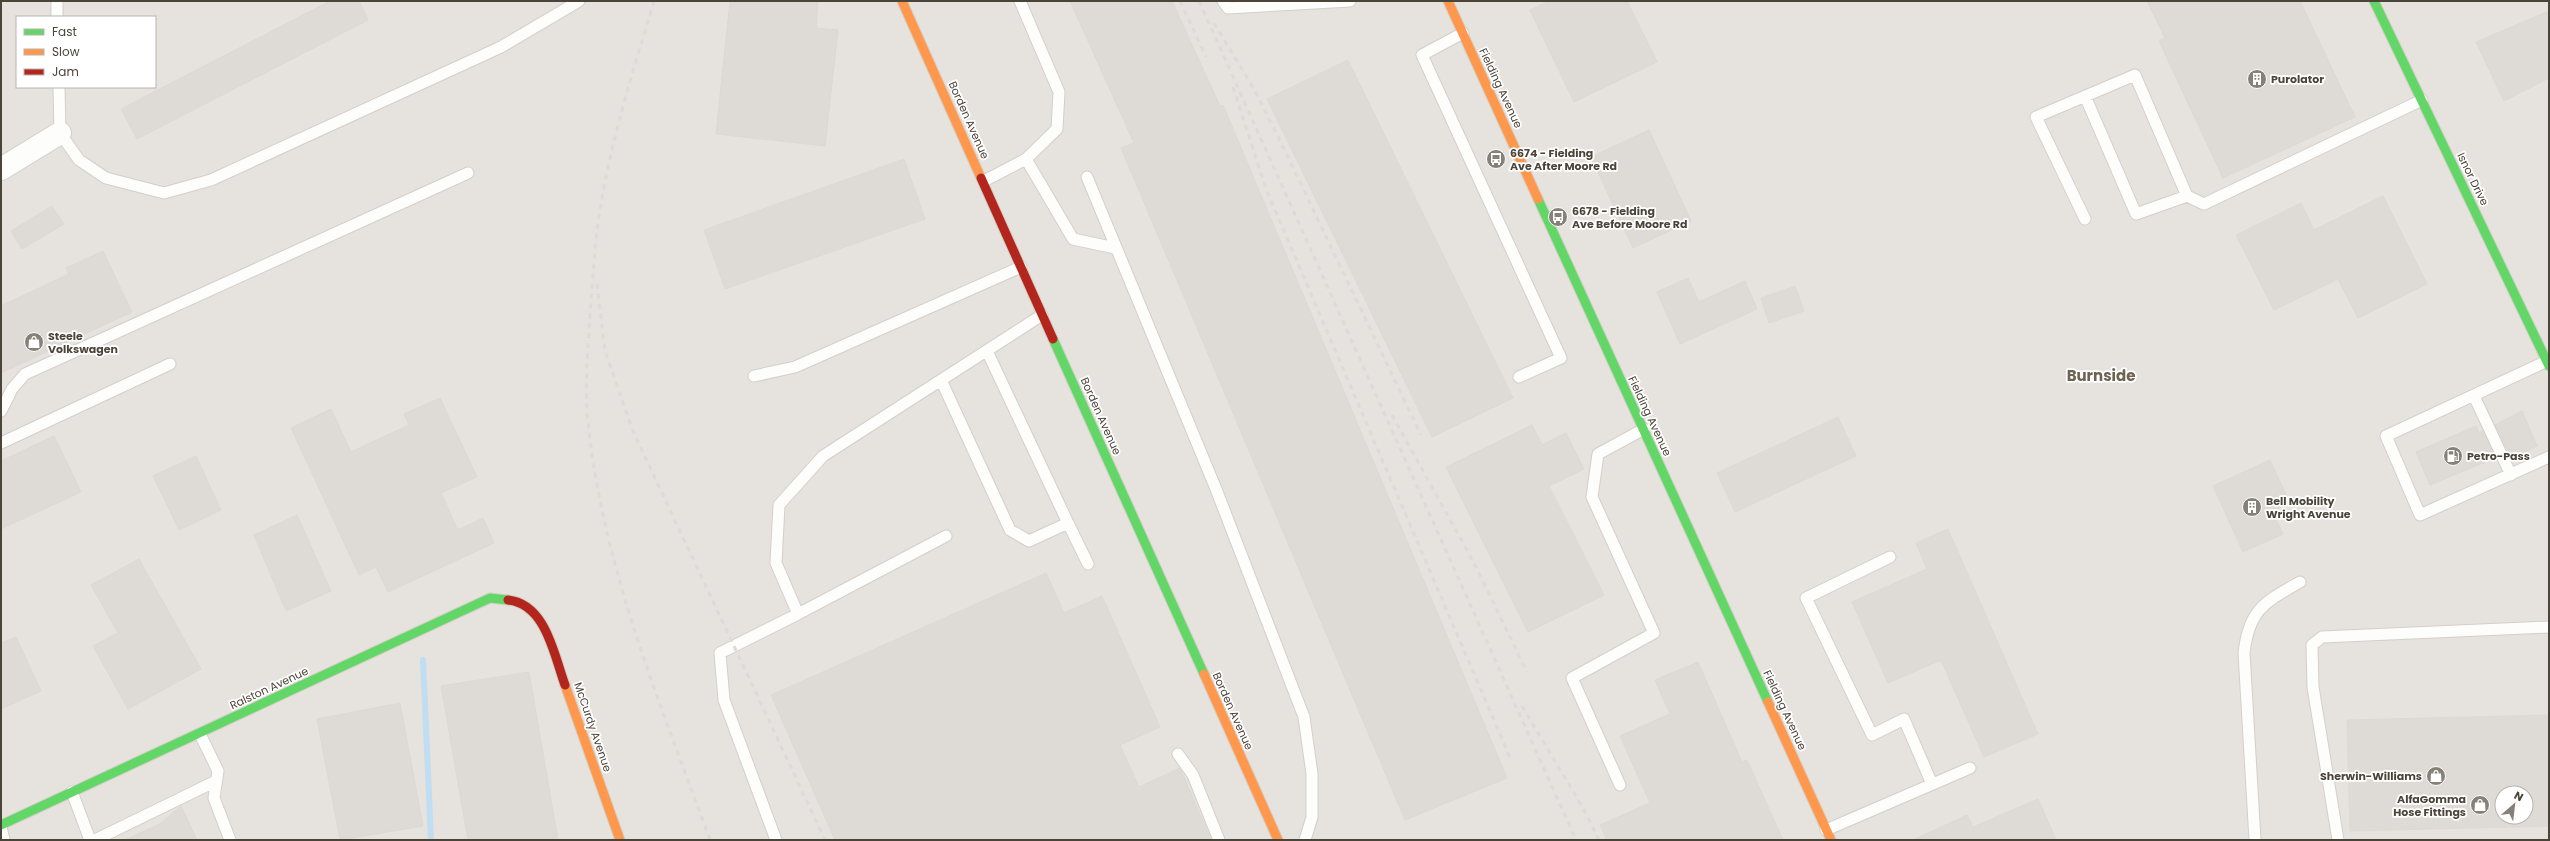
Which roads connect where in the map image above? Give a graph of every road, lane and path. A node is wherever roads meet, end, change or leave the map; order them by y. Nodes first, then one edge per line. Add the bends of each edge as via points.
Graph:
1 (57, 1) edge
2 (580, 1) edge
3 (902, 1) edge
4 (1020, 1) edge
5 (1223, 1) edge
6 (1335, 1) edge
7 (1350, 1) edge
8 (1448, 1) edge
9 (2374, 1) edge
10 (1270, 3) edge
11 (57, 16) edge
12 (1463, 33) junction
13 (59, 88) edge
14 (2084, 96) junction
15 (2422, 100) junction
16 (60, 133) junction
17 (1026, 159) junction
18 (1, 169) edge
19 (468, 173) dead end
20 (1087, 177) dead end
21 (984, 181) junction
22 (2187, 196) junction
23 (2085, 219) dead end
24 (1115, 248) junction
25 (1021, 267) junction
26 (1042, 315) junction
27 (987, 351) junction
28 (170, 364) dead end
29 (2548, 364) edge
30 (754, 376) dead end
31 (1519, 377) dead end
32 (941, 380) junction
33 (2474, 396) junction
34 (1, 411) edge
35 (1644, 429) junction
36 (1, 443) edge
37 (2549, 457) edge
38 (2511, 475) junction
39 (1068, 523) junction
40 (946, 536) dead end
41 (1890, 557) dead end
42 (1088, 564) dead end
43 (2300, 582) dead end
44 (798, 614) junction
45 (543, 622) joint
46 (2549, 627) edge
47 (200, 734) junction
48 (1178, 754) dead end
49 (1970, 768) dead end
50 (216, 781) junction
51 (1932, 784) junction
52 (1620, 785) dead end
53 (72, 792) junction
54 (1, 826) edge
55 (1829, 835) edge
56 (4, 840) edge
57 (90, 840) edge
58 (95, 840) edge
59 (230, 840) edge
60 (620, 840) edge
61 (776, 840) edge
62 (1220, 840) edge
63 (1278, 840) edge
64 (1305, 840) edge
65 (2255, 840) edge
66 (2338, 840) edge

1 - 11 lane
2 - 16 lane via 501,47 211,180 164,192 106,178 79,160
3 - 21 street, Borden Avenue
4 - 17 lane via 1059,92 1057,129
5 - 10 lane via 1228,8
6 - 7 lane
6 - 10 lane
8 - 12 street, Fielding Avenue
9 - 15 street, Isnor Drive
12 - 31 lane via 1422,56 1561,358
12 - 35 street, Fielding Avenue
13 - 16 lane
14 - 22 lane via 2136,214
14 - 22 lane via 2135,75
14 - 23 lane via 2036,117
15 - 22 lane via 2204,204
15 - 29 street, Isnor Drive
16 - 18 street
17 - 21 lane
17 - 24 lane via 1072,239
19 - 34 lane via 25,374 12,389
20 - 24 lane
21 - 25 street, Borden Avenue
24 - 64 lane via 1216,489 1304,717 1312,774 1312,817
25 - 26 street, Borden Avenue
25 - 30 lane via 795,367
26 - 27 lane
26 - 63 street, Borden Avenue
27 - 32 lane
27 - 39 lane
28 - 36 lane
29 - 33 lane
32 - 39 lane via 1010,530 1029,541
32 - 44 lane via 823,456 779,505 776,563
33 - 38 lane
33 - 38 lane via 2386,436 2420,515
35 - 52 lane via 1598,454 1592,497 1654,633 1572,678
35 - 55 street, Fielding Avenue
37 - 38 lane
39 - 42 lane
40 - 44 lane
41 - 51 lane via 1806,598 1872,735 1904,719
43 - 65 lane via 2266,602 2247,631 2244,652
44 - 61 lane via 720,653 724,700
45 - 47 street, Ralston Avenue via 519,601 490,598
45 - 60 street, McCurdy Avenue
46 - 66 lane via 2322,636 2312,645 2313,687
47 - 50 lane via 218,771
47 - 53 street, Ralston Avenue
48 - 62 lane via 1193,775
49 - 51 lane
50 - 58 lane
50 - 59 lane via 214,798
51 - 55 lane
53 - 54 street, Ralston Avenue
53 - 57 lane
54 - 56 lane

